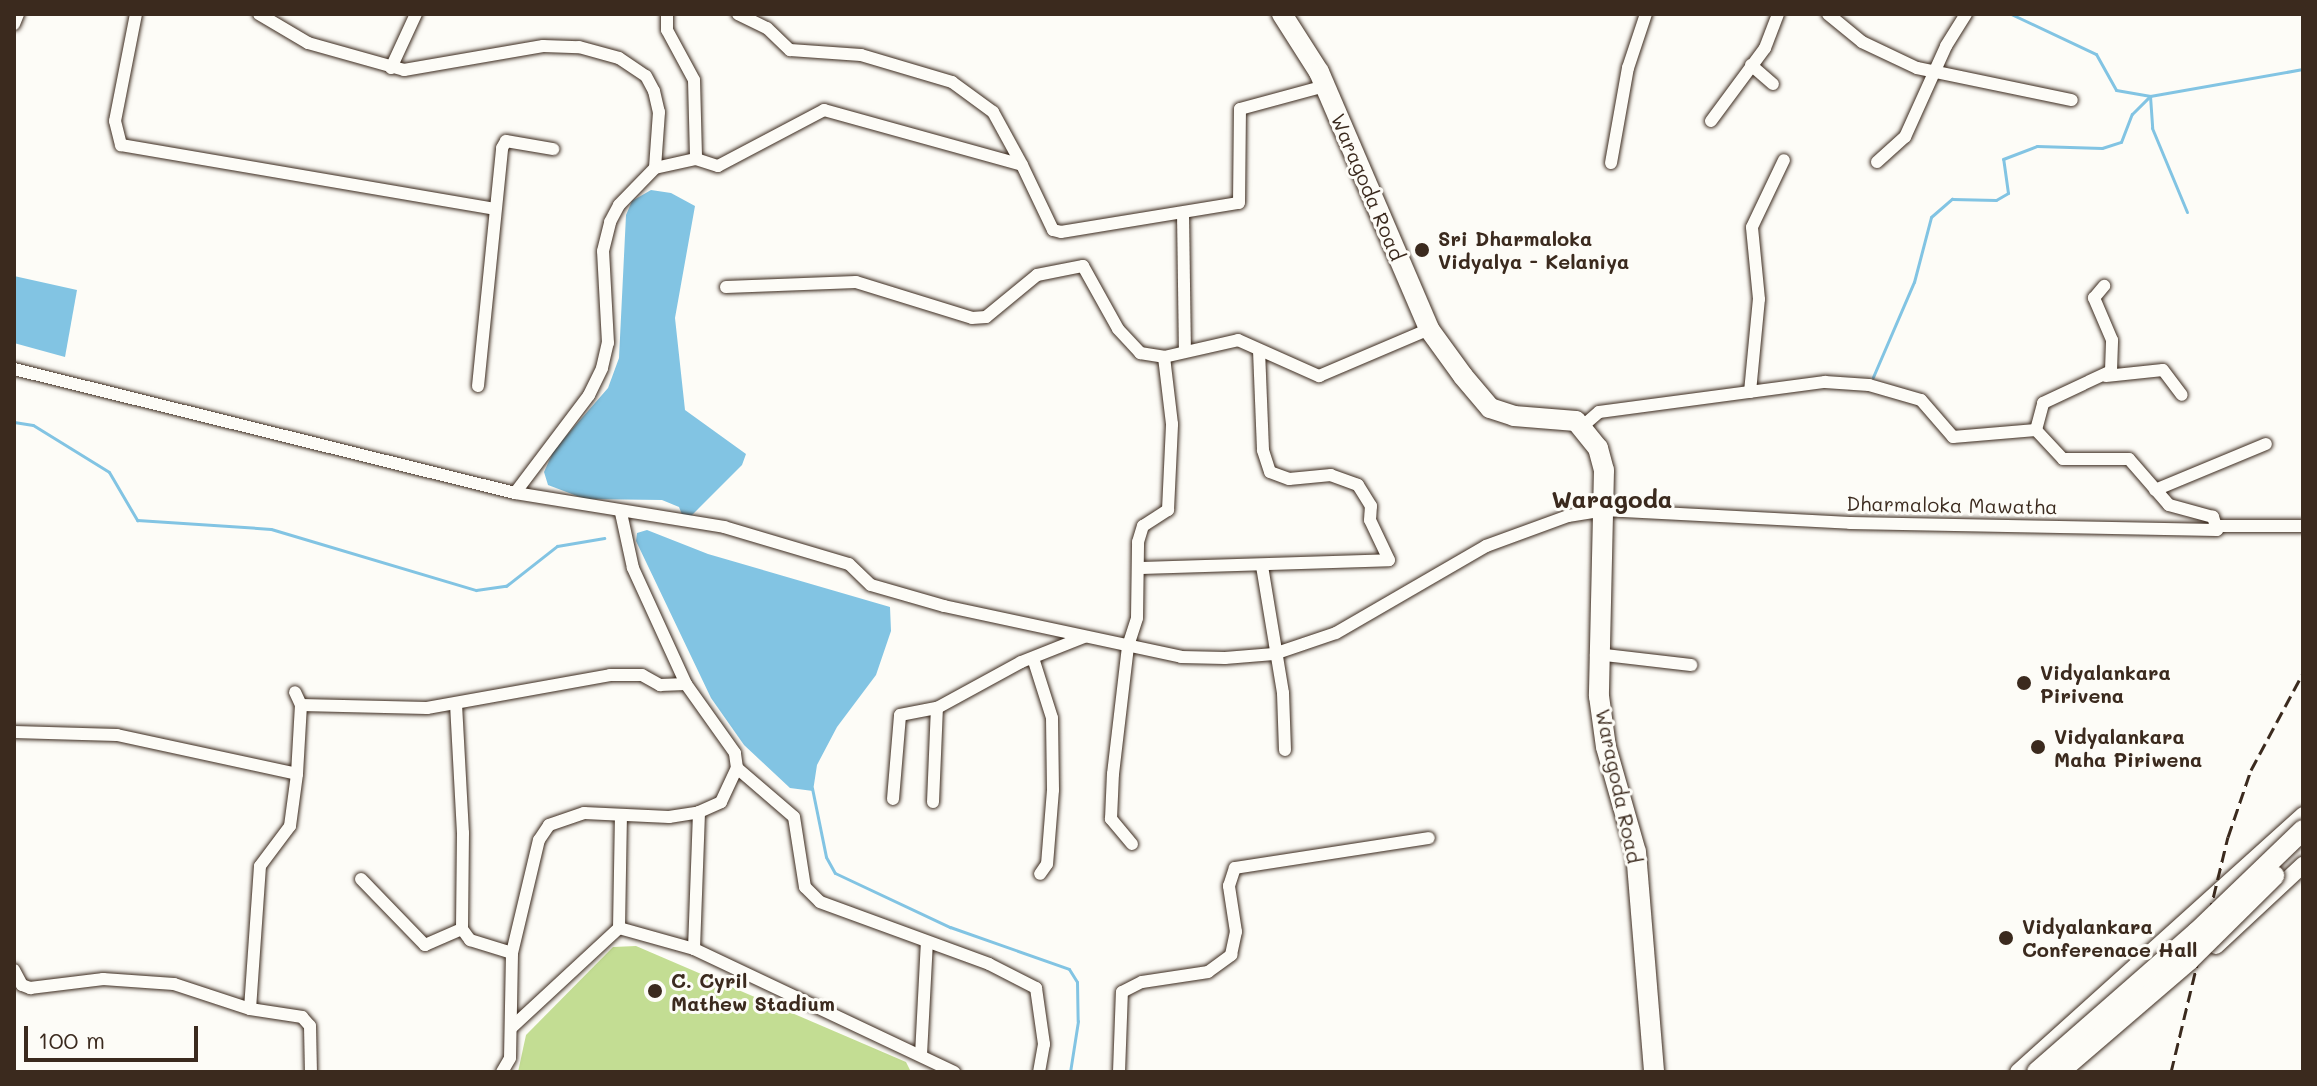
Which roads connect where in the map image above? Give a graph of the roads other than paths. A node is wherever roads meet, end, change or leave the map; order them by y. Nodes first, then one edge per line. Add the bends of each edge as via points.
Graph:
1 (18, 14) edge
2 (136, 14) edge
3 (259, 14) edge
4 (416, 14) edge
5 (667, 14) edge
6 (738, 14) edge
7 (1282, 14) edge
8 (1646, 14) edge
9 (1778, 14) edge
10 (1828, 14) edge
11 (1966, 14) edge
12 (14, 24) edge
13 (1751, 65) junction
14 (391, 68) junction
15 (1934, 74) junction
16 (1773, 84) dead end
17 (1325, 86) junction
18 (2072, 100) dead end
19 (1711, 121) dead end
20 (553, 149) dead end
21 (696, 159) junction
22 (1784, 160) dead end
23 (1877, 162) dead end
24 (1611, 163) dead end
25 (1022, 165) junction
26 (655, 168) junction
27 (495, 209) junction
28 (1183, 213) junction
29 (2104, 286) dead end
30 (726, 287) dead end
31 (1429, 329) junction
32 (1185, 350) junction
33 (1259, 351) junction
34 (1164, 357) junction
35 (14, 369) edge
36 (2106, 376) junction
37 (478, 386) dead end
38 (1750, 392) junction
39 (2182, 395) dead end
40 (1584, 425) junction
41 (2036, 430) junction
42 (2266, 444) dead end
43 (2155, 490) junction
44 (515, 493) junction
45 (1604, 510) junction
46 (621, 513) junction
47 (2219, 526) junction
48 (2303, 526) edge
49 (1262, 566) junction
50 (1141, 568) junction
51 (1084, 637) junction
52 (1128, 646) junction
53 (1274, 654) junction
54 (1596, 654) junction
55 (1033, 658) junction
56 (1691, 665) dead end
57 (686, 684) junction
58 (295, 692) dead end
59 (456, 704) junction
60 (301, 705) junction
61 (937, 708) junction
62 (14, 732) edge
63 (1285, 750) dead end
64 (737, 768) junction
65 (297, 774) junction
66 (893, 799) dead end
67 (933, 802) dead end
68 (699, 812) junction
69 (2303, 815) edge
70 (621, 816) junction
71 (2303, 830) edge
72 (1429, 838) dead end
73 (1132, 844) dead end
74 (2271, 846) junction
75 (2303, 849) edge
76 (2300, 868) edge
77 (1040, 874) dead end
78 (361, 879) dead end
79 (619, 928) junction
80 (462, 929) junction
81 (927, 942) junction
82 (694, 949) junction
83 (512, 953) junction
84 (2138, 964) junction
85 (14, 970) edge
86 (2165, 992) junction
87 (250, 1009) junction
88 (511, 1028) junction
89 (921, 1055) junction
90 (311, 1072) edge
91 (502, 1072) edge
92 (954, 1072) edge
93 (1039, 1072) edge
94 (1119, 1072) edge
95 (1654, 1072) edge
96 (2018, 1072) edge
97 (2037, 1072) edge
98 (2059, 1072) edge
99 (2073, 1072) edge

1 - 12 street
2 - 27 street via 115,121 121,145
3 - 14 street via 308,43
4 - 14 street
5 - 21 street via 667,30 694,80
6 - 25 street via 767,28 790,50 861,55 952,82 993,112
7 - 17 main road, Waragoda Road
8 - 24 street via 1628,68
9 - 13 street via 1765,48
10 - 15 street via 1862,42
11 - 15 street
13 - 16 street
13 - 19 street
14 - 26 street via 420,68 543,46 579,47 619,58 646,76 654,91 659,112
15 - 18 street
15 - 23 street via 1905,137
17 - 28 street via 1240,109 1239,203
17 - 31 main road, Waragoda Road
20 - 27 street via 506,141
21 - 25 street via 718,166 824,110
21 - 26 street
22 - 38 street via 1752,227 1759,299
25 - 28 street via 1053,230
26 - 44 street via 610,222 603,251 608,343 602,368 589,395
27 - 37 street
28 - 32 street
29 - 36 street via 2094,298 2112,340 2113,366
30 - 34 street via 856,282 972,318 1001,307 1037,275 1083,266 1127,341 1140,353
31 - 33 street via 1319,376
31 - 40 main road, Waragoda Road via 1490,408
32 - 33 street via 1226,338
32 - 34 street
33 - 49 street via 1263,450 1270,472 1289,479 1331,475 1358,485 1389,556 1382,564
34 - 50 street via 1172,424 1168,510 1143,526 1138,542
35 - 44 street
36 - 39 street via 2163,370
36 - 41 street via 2043,403
38 - 40 street via 1599,412
38 - 41 street via 1825,382 1869,385 1921,400 1953,437
40 - 45 main road, Waragoda Road via 1601,458
41 - 43 street via 2063,459 2129,459
42 - 43 street
43 - 47 street via 2169,505 2213,517
44 - 46 street
45 - 47 street, Dharmaloka Mawatha via 2213,533
45 - 53 street via 1568,516 1486,546 1336,633
45 - 54 main road, Waragoda Road
46 - 51 street via 724,527 849,564 871,585
46 - 57 street via 633,568
47 - 48 street
49 - 50 street
49 - 53 street
50 - 52 street via 1137,618
51 - 52 street
51 - 55 street
52 - 53 street via 1181,657
52 - 73 street via 1111,819
53 - 63 street via 1283,693
54 - 56 street
54 - 95 main road, Waragoda Road via 1606,747 1636,852
55 - 61 street
55 - 77 street via 1052,718 1053,801 1047,864
57 - 59 street via 660,685 642,675 610,675
57 - 64 street via 735,753
58 - 60 street
59 - 60 street
59 - 80 street
60 - 65 street
61 - 66 street via 900,715
61 - 67 street
62 - 65 street via 117,735
64 - 68 street via 721,802
64 - 81 street via 794,817 805,887 820,902
65 - 87 street via 290,826 260,866
68 - 70 street
68 - 82 street
69 - 74 street
70 - 79 street
70 - 83 street via 584,813 549,825 539,840
71 - 97 main road, bridge via 2197,932
72 - 94 street via 1235,868 1229,886 1236,932 1231,955 1208,972 1142,982 1122,992
74 - 76 street
74 - 84 street
75 - 98 main road, bridge via 2230,922
76 - 86 street
78 - 80 street via 425,945
79 - 82 street
79 - 88 street
80 - 83 street via 470,940
81 - 89 street
81 - 93 street via 1036,988 1044,1044
82 - 89 street
83 - 88 street
84 - 86 street
84 - 96 street
85 - 87 street via 30,988 103,979 174,984
86 - 99 street
87 - 90 street via 302,1017 310,1026
88 - 91 street via 510,1058
89 - 92 street

